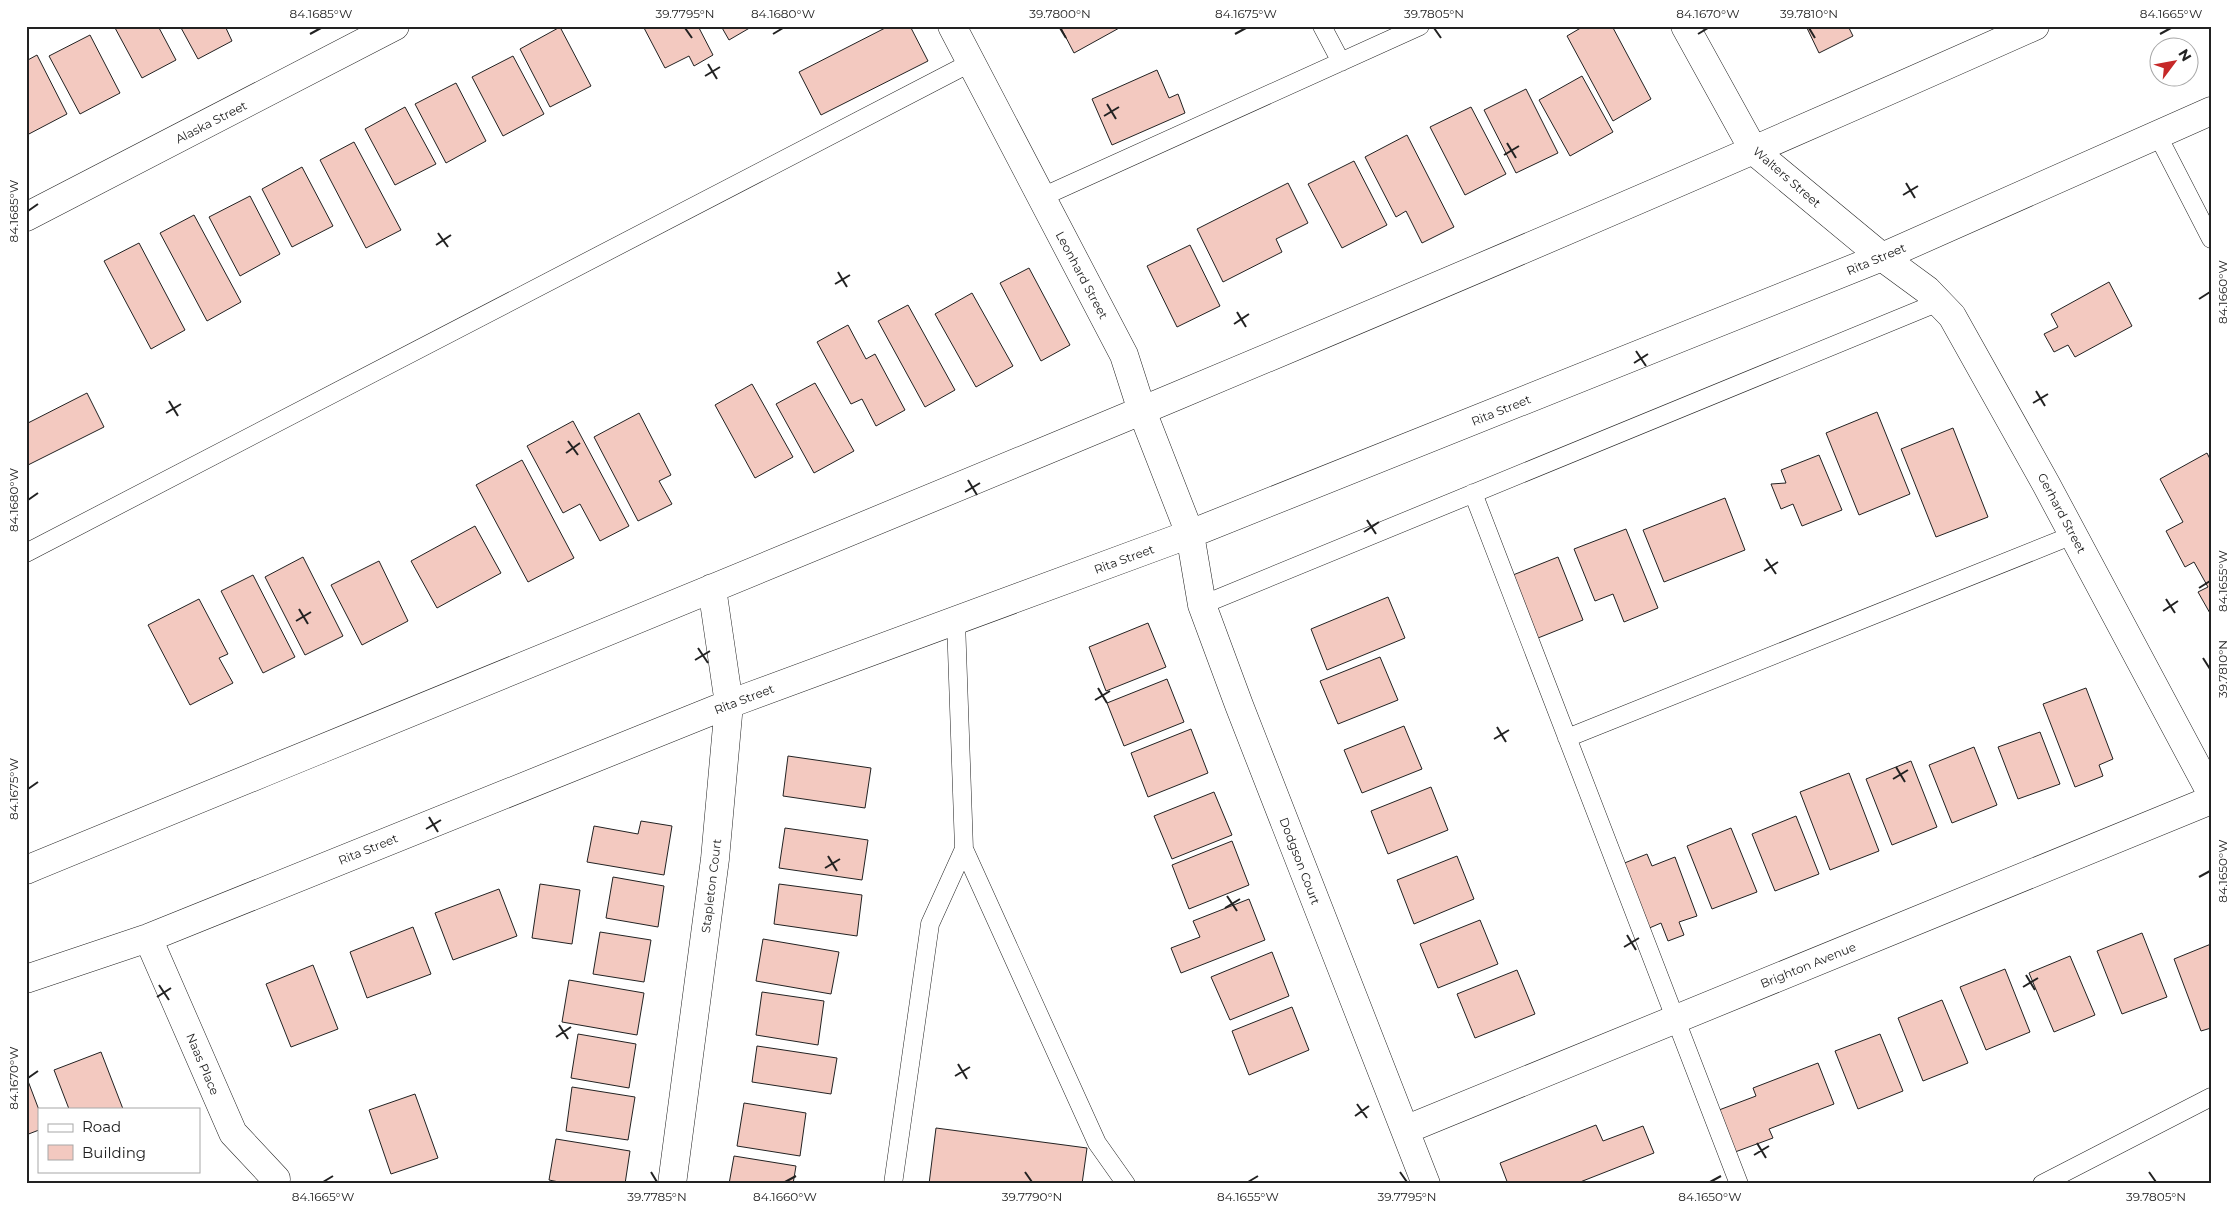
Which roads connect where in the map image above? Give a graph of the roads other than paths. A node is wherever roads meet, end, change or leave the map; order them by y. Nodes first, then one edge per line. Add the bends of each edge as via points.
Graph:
1 (395, 26) edge
2 (952, 26) edge
3 (1322, 26) edge
4 (1420, 26) edge
5 (1685, 26) edge
6 (2035, 26) edge
7 (2004, 32) edge
8 (972, 62) junction
9 (1341, 62) junction
10 (2211, 111) edge
11 (2157, 134) junction
12 (1754, 151) junction
13 (1042, 197) junction
14 (26, 217) edge
15 (2211, 239) edge
16 (1882, 257) junction
17 (1939, 302) junction
18 (1142, 411) junction
19 (1473, 493) junction
20 (1190, 534) junction
21 (2073, 535) junction
22 (26, 554) edge
23 (712, 588) junction
24 (1202, 605) junction
25 (956, 621) junction
26 (729, 704) junction
27 (1567, 738) junction
28 (2211, 794) edge
29 (2211, 800) edge
30 (964, 849) junction
31 (26, 870) edge
32 (148, 938) junction
33 (26, 979) edge
34 (1676, 1019) junction
35 (2211, 1097) edge
36 (1405, 1130) junction
37 (276, 1179) dead end
38 (672, 1184) edge
39 (893, 1184) edge
40 (1126, 1184) edge
41 (1426, 1184) edge
42 (1738, 1184) edge
43 (2042, 1184) edge

1 - 14 street, Alaska Street
2 - 8 street, Leonhard Street
3 - 9 lane
4 - 9 lane
5 - 12 street, Walters Street
6 - 7 street
7 - 12 street
8 - 13 street, Leonhard Street
8 - 22 lane
9 - 13 lane
10 - 11 street, Rita Street
11 - 15 lane
11 - 16 street, Rita Street
12 - 16 street, Walters Street
12 - 18 street
13 - 18 street, Leonhard Street via 1124,356
16 - 17 street, Gerhard Street
16 - 20 street, Rita Street
17 - 19 lane
17 - 21 street, Gerhard Street via 1952,316
18 - 20 street, Leonhard Street
18 - 23 street
19 - 24 lane
19 - 27 lane
20 - 24 street, Dodgson Court
20 - 25 street, Rita Street
21 - 27 lane
21 - 28 street, Gerhard Street
23 - 26 street, Stapleton Court
23 - 31 street
24 - 36 street, Dodgson Court
25 - 26 street, Rita Street
25 - 30 lane
26 - 32 street, Rita Street
26 - 38 street, Stapleton Court via 715,859
27 - 34 lane
29 - 34 street, Brighton Avenue
30 - 39 lane via 930,924
30 - 40 lane via 1098,1143
32 - 33 street, Rita Street
32 - 37 street, Naas Place via 233,1133
34 - 36 street, Brighton Avenue
34 - 42 lane
35 - 43 lane
36 - 41 street, Dodgson Court

